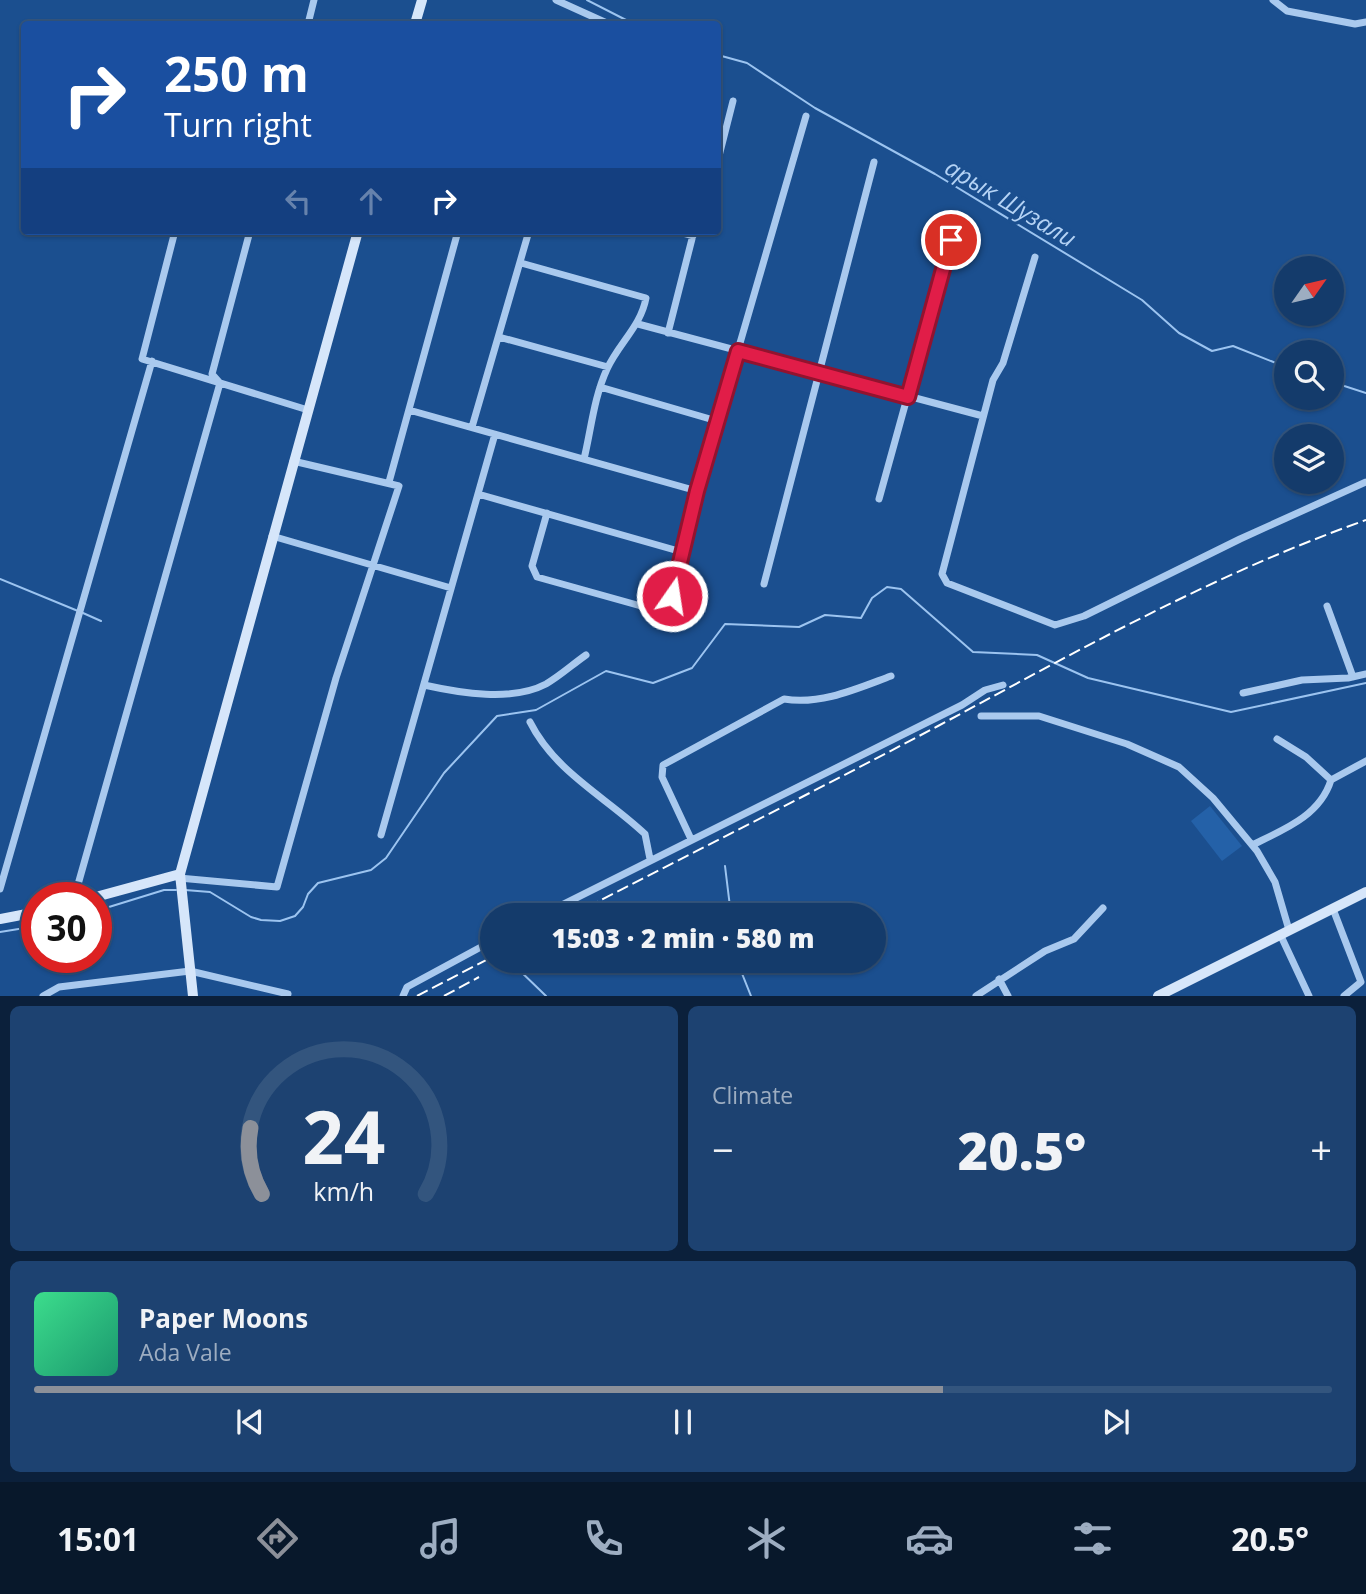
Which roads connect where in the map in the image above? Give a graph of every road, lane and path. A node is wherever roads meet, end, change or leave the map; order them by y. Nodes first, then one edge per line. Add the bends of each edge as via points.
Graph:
1 (314, 0) edge
2 (422, 0) edge
3 (556, 0) edge
4 (1273, 0) edge
5 (309, 21) edge
6 (416, 21) edge
7 (602, 21) edge
8 (1366, 22) edge
9 (733, 100) dead end
10 (806, 116) dead end
11 (721, 145) edge
12 (874, 162) dead end
13 (958, 214) dead end
14 (174, 235) edge
15 (249, 235) edge
16 (357, 235) edge
17 (457, 235) edge
18 (528, 235) edge
19 (693, 235) edge
20 (1035, 257) dead end
21 (521, 263) junction
22 (638, 324) junction
23 (668, 333) junction
24 (499, 337) junction
25 (738, 351) junction
26 (152, 361) junction
27 (607, 367) junction
28 (818, 373) junction
29 (220, 383) junction
30 (600, 387) junction
31 (908, 397) junction
32 (308, 410) junction
33 (409, 410) junction
34 (982, 416) junction
35 (717, 421) junction
36 (472, 428) junction
37 (495, 434) junction
38 (584, 459) junction
39 (293, 461) junction
40 (389, 482) junction
41 (1366, 482) edge
42 (697, 491) junction
43 (478, 494) junction
44 (879, 499) dead end
45 (547, 513) junction
46 (272, 536) junction
47 (682, 552) junction
48 (374, 565) junction
49 (764, 584) dead end
50 (451, 588) junction
51 (1327, 606) dead end
52 (586, 655) dead end
53 (1366, 674) edge
54 (891, 676) dead end
55 (1353, 677) junction
56 (424, 685) junction
57 (1003, 685) dead end
58 (1244, 693) dead end
59 (981, 716) dead end
60 (530, 722) dead end
61 (1277, 739) dead end
62 (1366, 761) edge
63 (1331, 780) junction
64 (381, 835) dead end
65 (691, 839) junction
66 (1252, 845) junction
67 (650, 859) junction
68 (179, 876) junction
69 (78, 882) edge
70 (0, 890) edge
71 (112, 892) edge
72 (1366, 892) edge
73 (565, 903) edge
74 (1103, 908) dead end
75 (1333, 909) junction
76 (21, 915) edge
77 (0, 919) edge
78 (1285, 932) junction
79 (480, 947) edge
80 (190, 971) junction
81 (999, 979) junction
82 (288, 994) edge
83 (43, 996) edge
84 (193, 996) edge
85 (403, 996) edge
86 (976, 996) edge
87 (1008, 996) edge
88 (1158, 996) edge
89 (1309, 996) edge
90 (1344, 996) edge

1 - 5 street
2 - 6 main road
3 - 7 street
4 - 8 street via 1287,11
9 - 11 street
10 - 25 street
12 - 28 street
13 - 31 street
14 - 26 street via 142,359
15 - 29 street via 212,374
16 - 32 main road
17 - 33 street
18 - 21 street
19 - 23 street
20 - 34 street
21 - 22 street via 646,298
21 - 24 street
22 - 23 street
22 - 27 street
23 - 25 street
24 - 27 street
24 - 36 street
25 - 28 street
25 - 35 street
26 - 29 street
26 - 70 street
27 - 30 street
28 - 31 street
28 - 49 street
29 - 32 street
29 - 69 street
30 - 35 street
30 - 38 street
31 - 34 street
31 - 44 street
32 - 39 main road
33 - 36 street
33 - 40 street
34 - 41 street via 942,575 947,583 1055,625 1084,616
35 - 42 street
36 - 37 street
37 - 38 street
37 - 43 street
38 - 42 street
39 - 40 street
39 - 46 main road
40 - 48 street via 399,486
42 - 47 street
43 - 45 street
43 - 50 street
45 - 47 street
45 - 47 street via 532,566 537,577 625,603 666,613
46 - 48 street
46 - 68 main road
48 - 50 street
48 - 68 street via 336,678 277,887
50 - 56 street
51 - 55 street
52 - 56 street via 545,685 501,695 458,693
53 - 55 street
54 - 65 street via 804,702 783,699 663,765 663,780
55 - 58 street via 1302,680
56 - 64 street
57 - 65 street
59 - 66 street via 1039,716 1127,744 1179,767 1213,798
60 - 67 street via 540,741 562,764 643,832
61 - 63 street
62 - 63 street
63 - 66 street via 1303,821
65 - 67 street
66 - 78 street via 1275,882
67 - 73 street
68 - 71 main road
68 - 80 main road
72 - 75 main road
74 - 81 street via 1074,939
75 - 78 main road
75 - 90 street via 1361,982
76 - 77 main road
78 - 88 main road
78 - 89 street
79 - 85 street via 407,987
80 - 82 street
80 - 83 street via 59,988
80 - 84 main road
81 - 86 street
81 - 87 street

